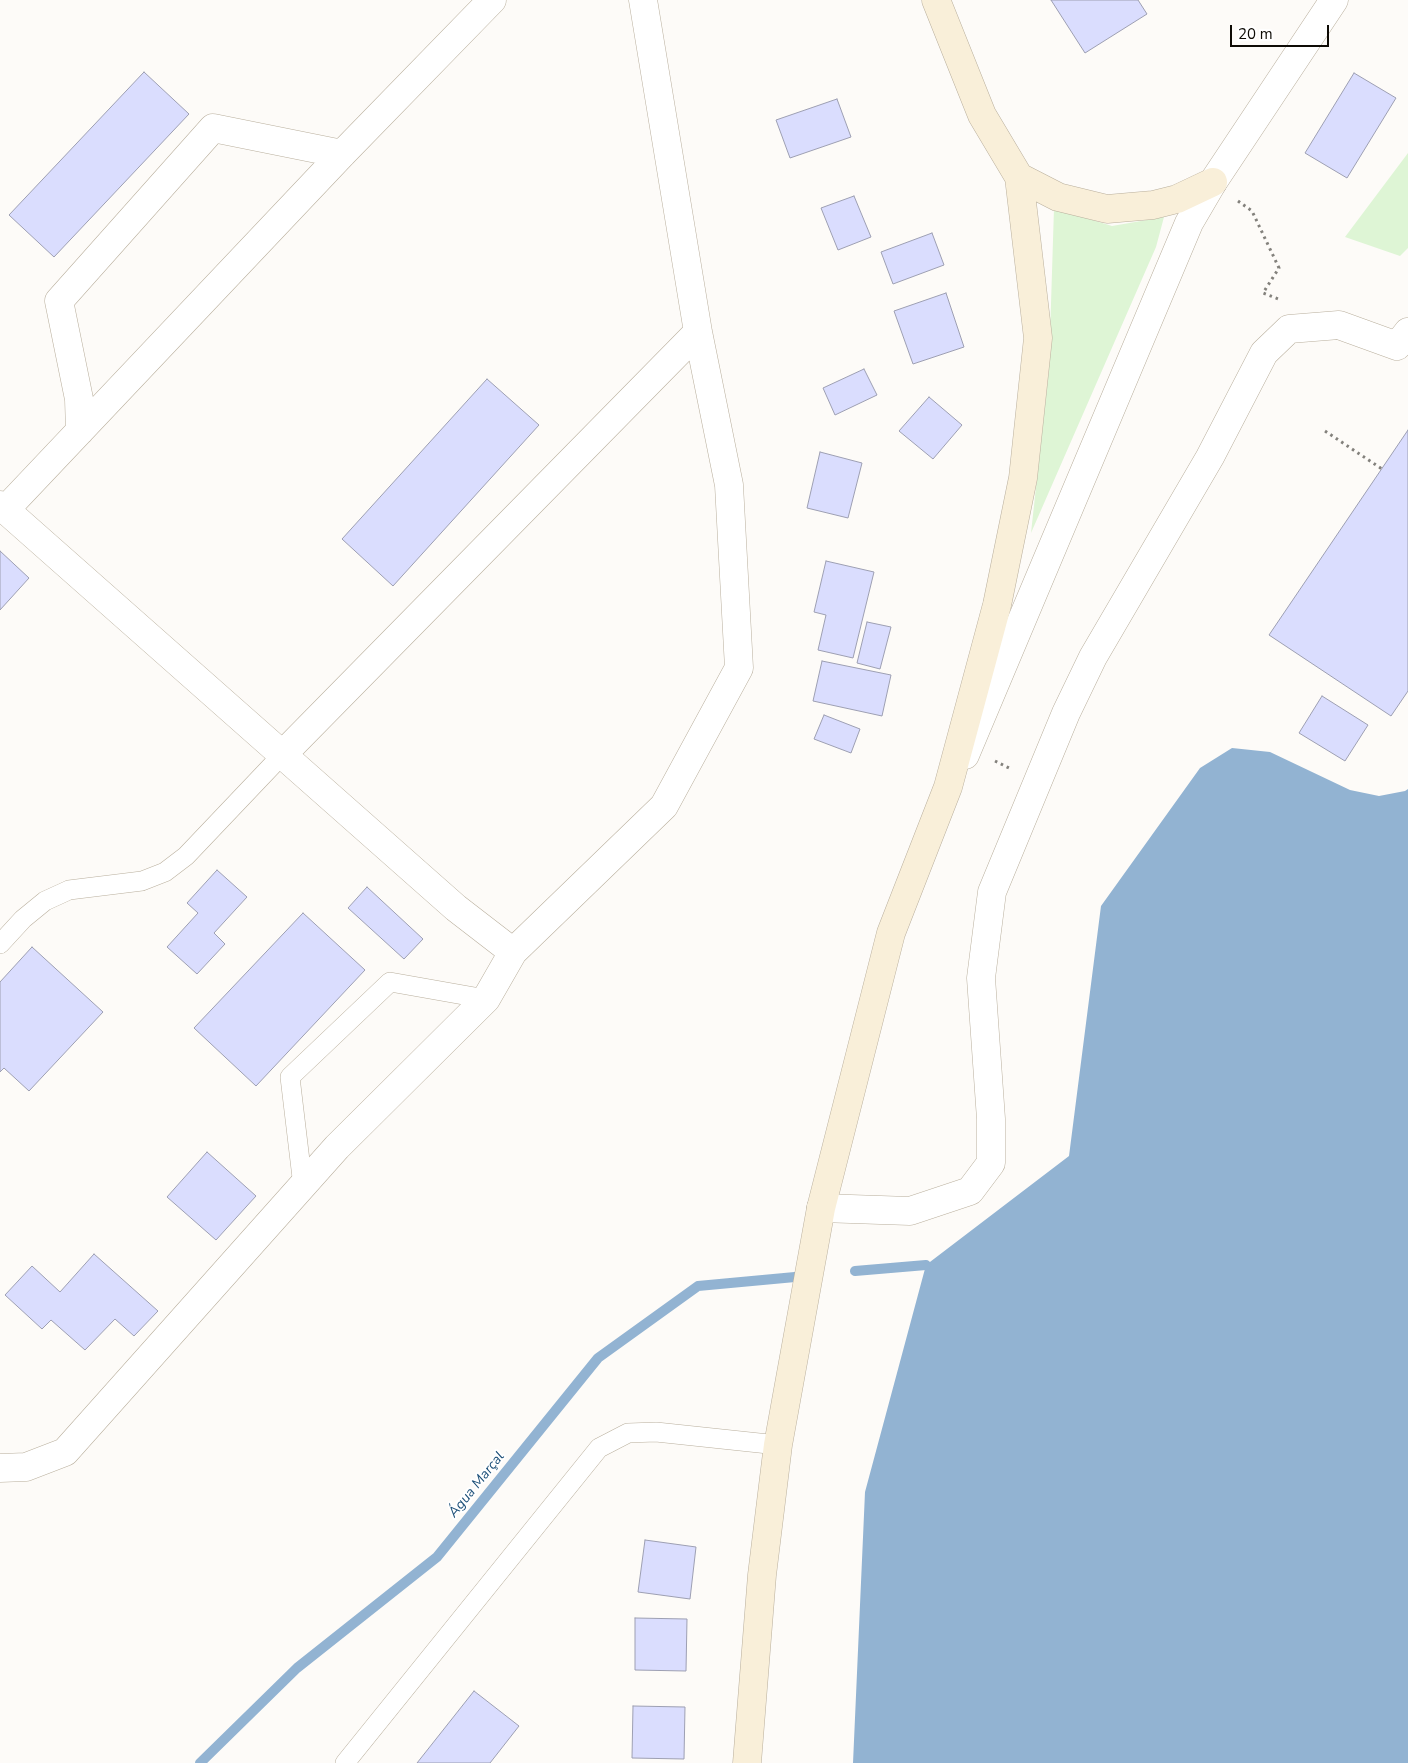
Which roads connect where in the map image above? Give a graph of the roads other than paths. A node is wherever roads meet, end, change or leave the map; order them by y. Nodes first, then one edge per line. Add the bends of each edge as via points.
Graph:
1 (492, 0) edge
2 (643, 0) edge
3 (936, 0) edge
4 (1334, 0) edge
5 (342, 154) junction
6 (1018, 177) junction
7 (1214, 182) junction
8 (698, 332) junction
9 (1408, 332) edge
10 (80, 431) junction
11 (2, 508) edge
12 (282, 755) junction
13 (948, 786) junction
14 (0, 944) edge
15 (513, 952) junction
16 (486, 999) junction
17 (302, 1186) junction
18 (822, 1208) junction
19 (778, 1445) junction
20 (0, 1468) edge
21 (345, 1763) edge
22 (747, 1763) edge

1 - 5 street
2 - 8 street
3 - 6 main road via 982,114
4 - 7 street
5 - 10 street
5 - 10 street via 212,128 59,300 79,399
6 - 7 main road via 1058,198 1107,210 1177,199
6 - 13 main road via 1038,338 1023,478 997,606
7 - 13 street via 1189,222 969,747
8 - 12 street
8 - 15 street via 729,486 738,668 664,806
9 - 18 street via 1397,346 1339,325 1289,329 1264,354 1210,456 1093,657 1066,713 992,892 981,978 991,1163 970,1191 910,1211
10 - 11 street
11 - 12 street
12 - 14 lane via 186,856 165,872 142,881 69,890 45,901 23,918
12 - 15 street via 456,908
13 - 18 main road via 891,933
15 - 16 street
16 - 17 street
16 - 17 lane via 390,982 290,1077
17 - 20 street via 65,1452 26,1467
18 - 19 main road
19 - 21 lane via 656,1432 628,1433 598,1448
19 - 22 main road via 762,1575

